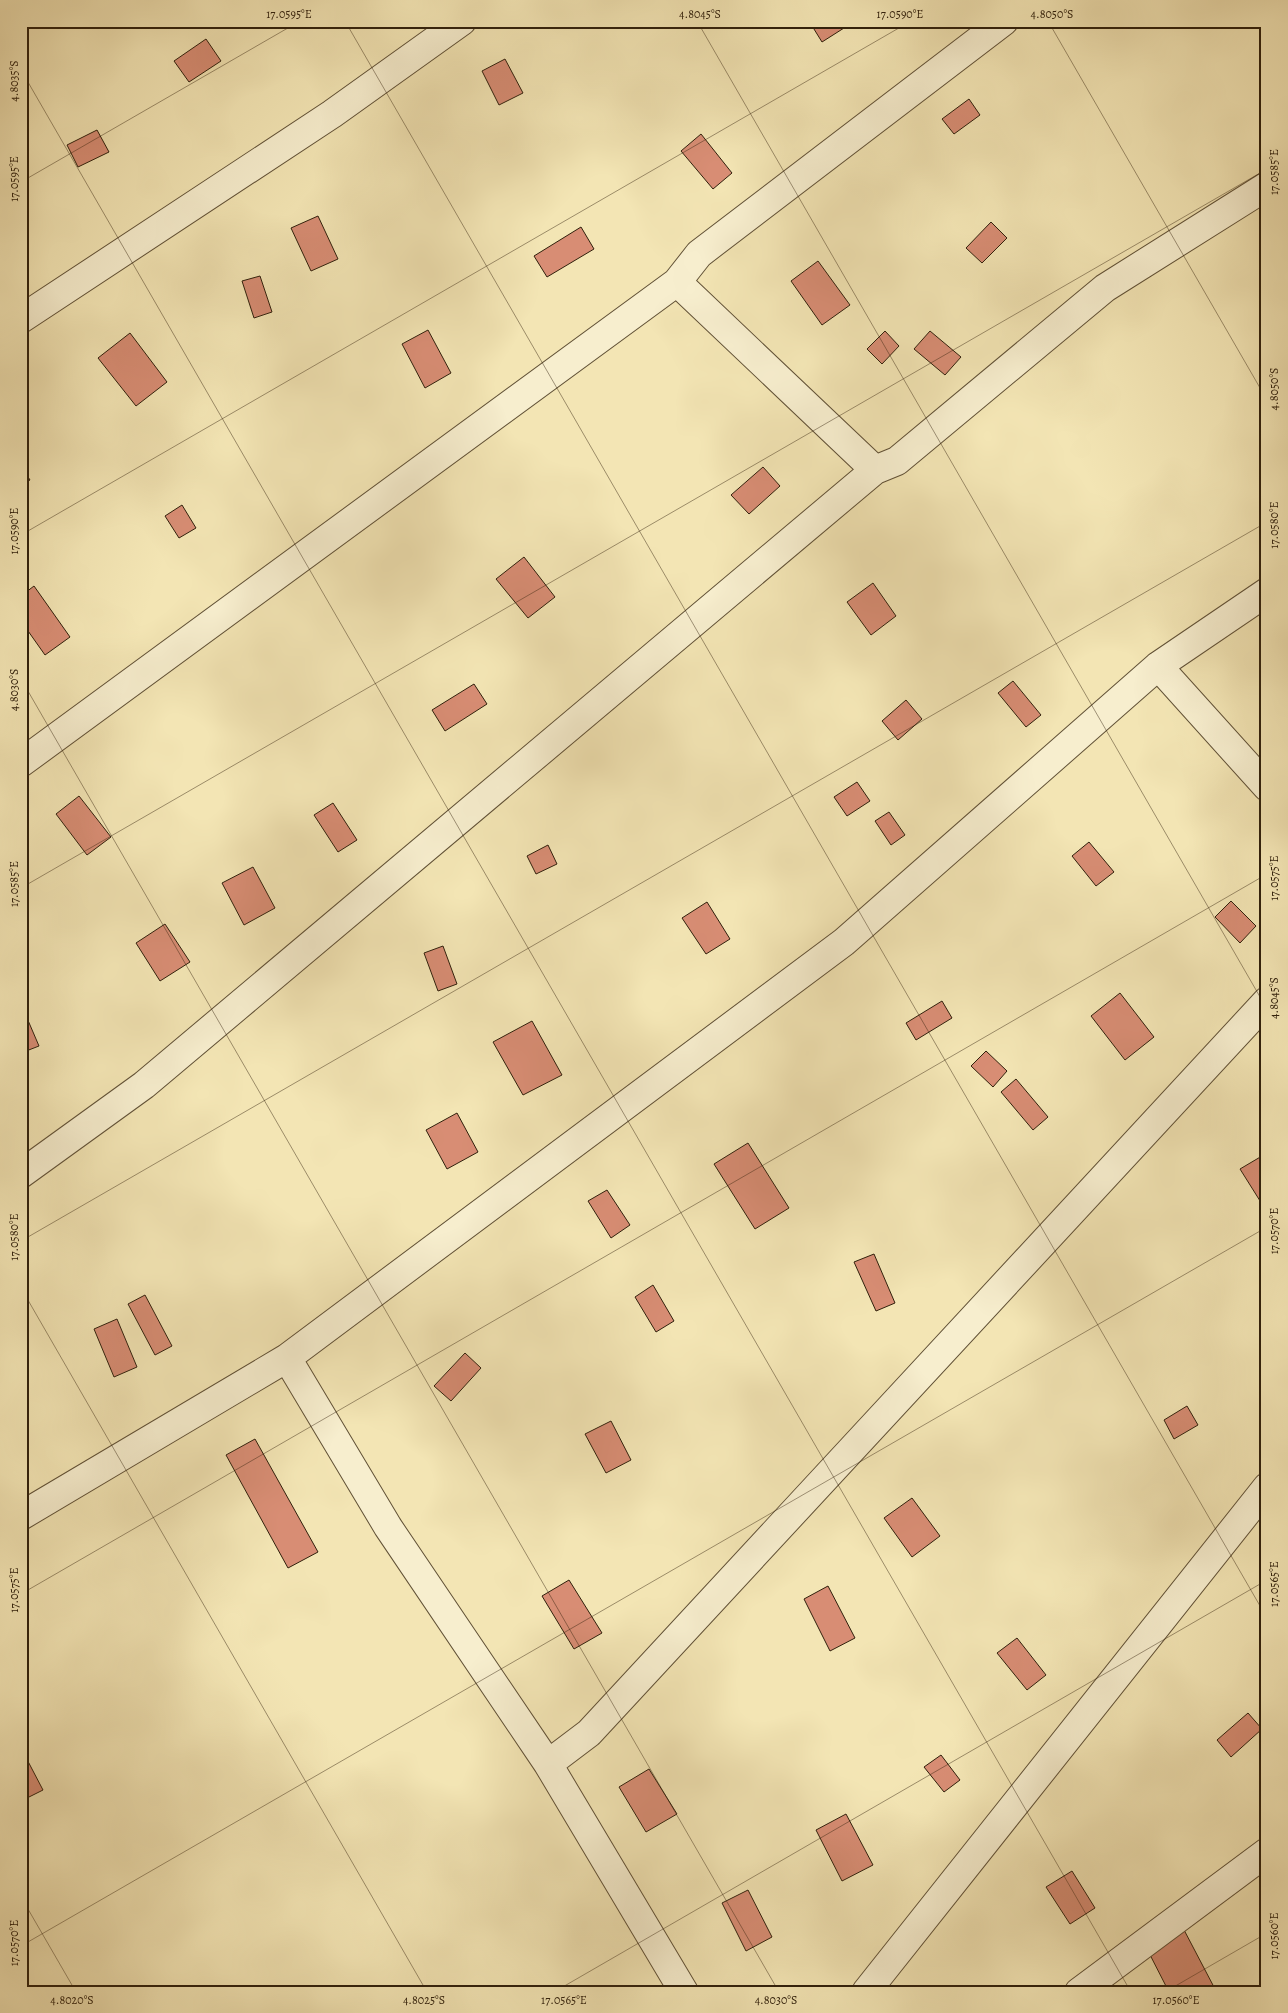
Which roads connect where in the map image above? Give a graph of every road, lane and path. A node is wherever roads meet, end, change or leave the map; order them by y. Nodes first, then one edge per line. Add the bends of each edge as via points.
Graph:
1 (462, 21) edge
2 (1004, 21) edge
3 (1267, 186) edge
4 (677, 282) junction
5 (21, 319) edge
6 (875, 470) junction
7 (1267, 592) edge
8 (1158, 666) junction
9 (21, 763) edge
10 (1267, 787) edge
11 (1267, 1001) edge
12 (21, 1174) edge
13 (287, 1358) junction
14 (1267, 1487) edge
15 (21, 1516) edge
16 (548, 1764) junction
17 (1267, 1852) edge
18 (684, 1992) edge
19 (866, 1992) edge
20 (1079, 1992) edge

1 - 5 street via 332,114
2 - 4 street via 699,254
3 - 6 street via 1105,288 897,461
4 - 6 street
4 - 9 street
6 - 12 street via 144,1085
7 - 8 street
8 - 10 street
8 - 13 street via 844,942
11 - 16 street via 589,1733
13 - 15 street
13 - 16 street via 388,1527
14 - 19 street
16 - 18 street
17 - 20 street

